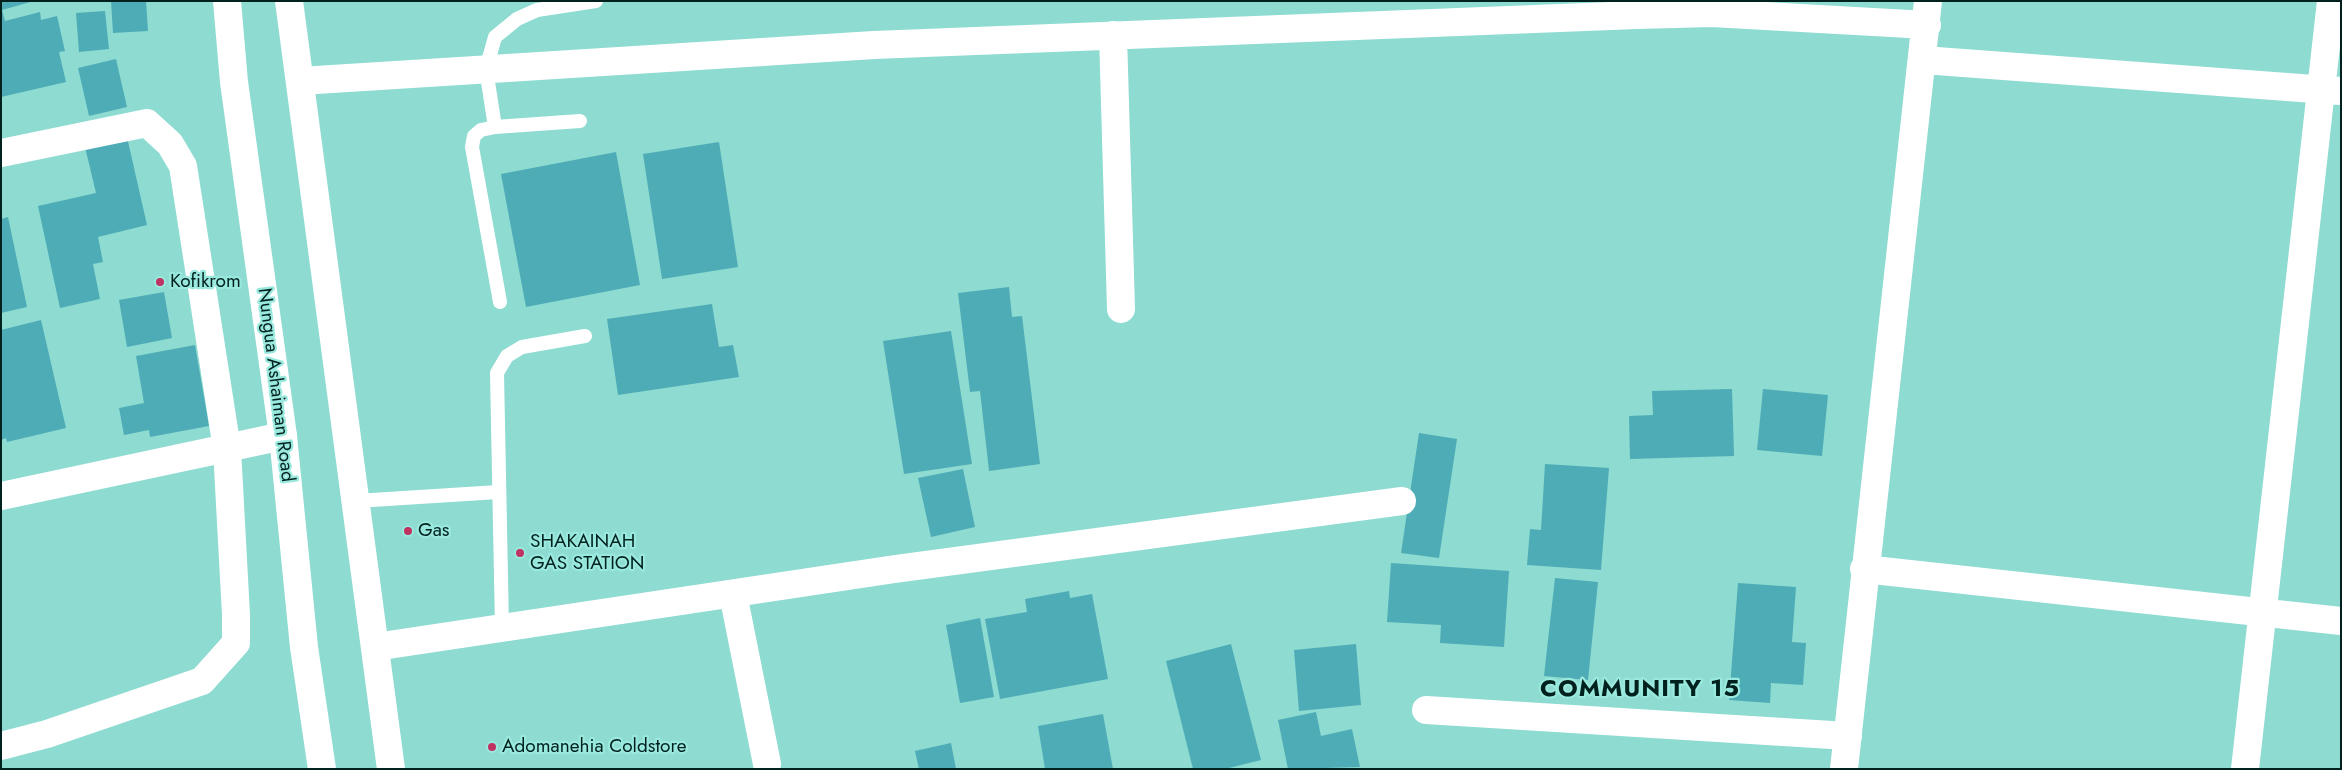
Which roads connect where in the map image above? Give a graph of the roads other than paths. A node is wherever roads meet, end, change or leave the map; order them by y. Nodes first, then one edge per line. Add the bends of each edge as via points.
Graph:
1 (228, 1) edge
2 (289, 1) edge
3 (596, 1) edge
4 (2330, 1) edge
5 (1636, 8) edge
6 (1928, 13) edge
7 (1113, 35) junction
8 (1923, 60) junction
9 (486, 69) junction
10 (300, 81) junction
11 (2331, 90) edge
12 (580, 121) dead end
13 (495, 126) junction
14 (1, 153) edge
15 (500, 302) dead end
16 (1121, 309) dead end
17 (585, 336) dead end
18 (283, 436) junction
19 (227, 449) junction
20 (498, 492) junction
21 (1, 496) edge
22 (356, 501) junction
23 (1402, 501) dead end
24 (1864, 568) junction
25 (733, 594) junction
26 (2262, 614) junction
27 (2341, 621) edge
28 (502, 628) junction
29 (375, 647) junction
30 (1426, 710) dead end
31 (1848, 736) junction
32 (1, 746) edge
33 (767, 764) dead end
34 (322, 769) edge
35 (390, 769) edge
36 (1844, 769) edge
37 (2245, 769) edge

1 - 18 street, Nungua Ashaiman Road via 234,82
2 - 10 street
3 - 9 lane via 537,10 517,19 495,37
4 - 11 street
5 - 6 street via 1712,13
5 - 7 street
6 - 8 street
7 - 9 street via 874,45
7 - 16 street
8 - 11 street
8 - 24 street
9 - 10 street
9 - 13 lane
10 - 22 street
11 - 26 street
12 - 13 lane
13 - 15 lane via 474,136 472,147
14 - 19 street via 147,123 170,144 182,166
17 - 20 lane via 522,347 507,356 497,373
18 - 19 street
18 - 34 street, Nungua Ashaiman Road via 304,647
19 - 21 street
19 - 32 street via 236,643 202,681
20 - 22 lane
20 - 28 lane
22 - 29 street
23 - 25 street
24 - 26 street
24 - 31 street
25 - 28 street
25 - 33 street
26 - 27 street
26 - 37 street
28 - 29 street
29 - 35 street
30 - 31 street
31 - 36 street

